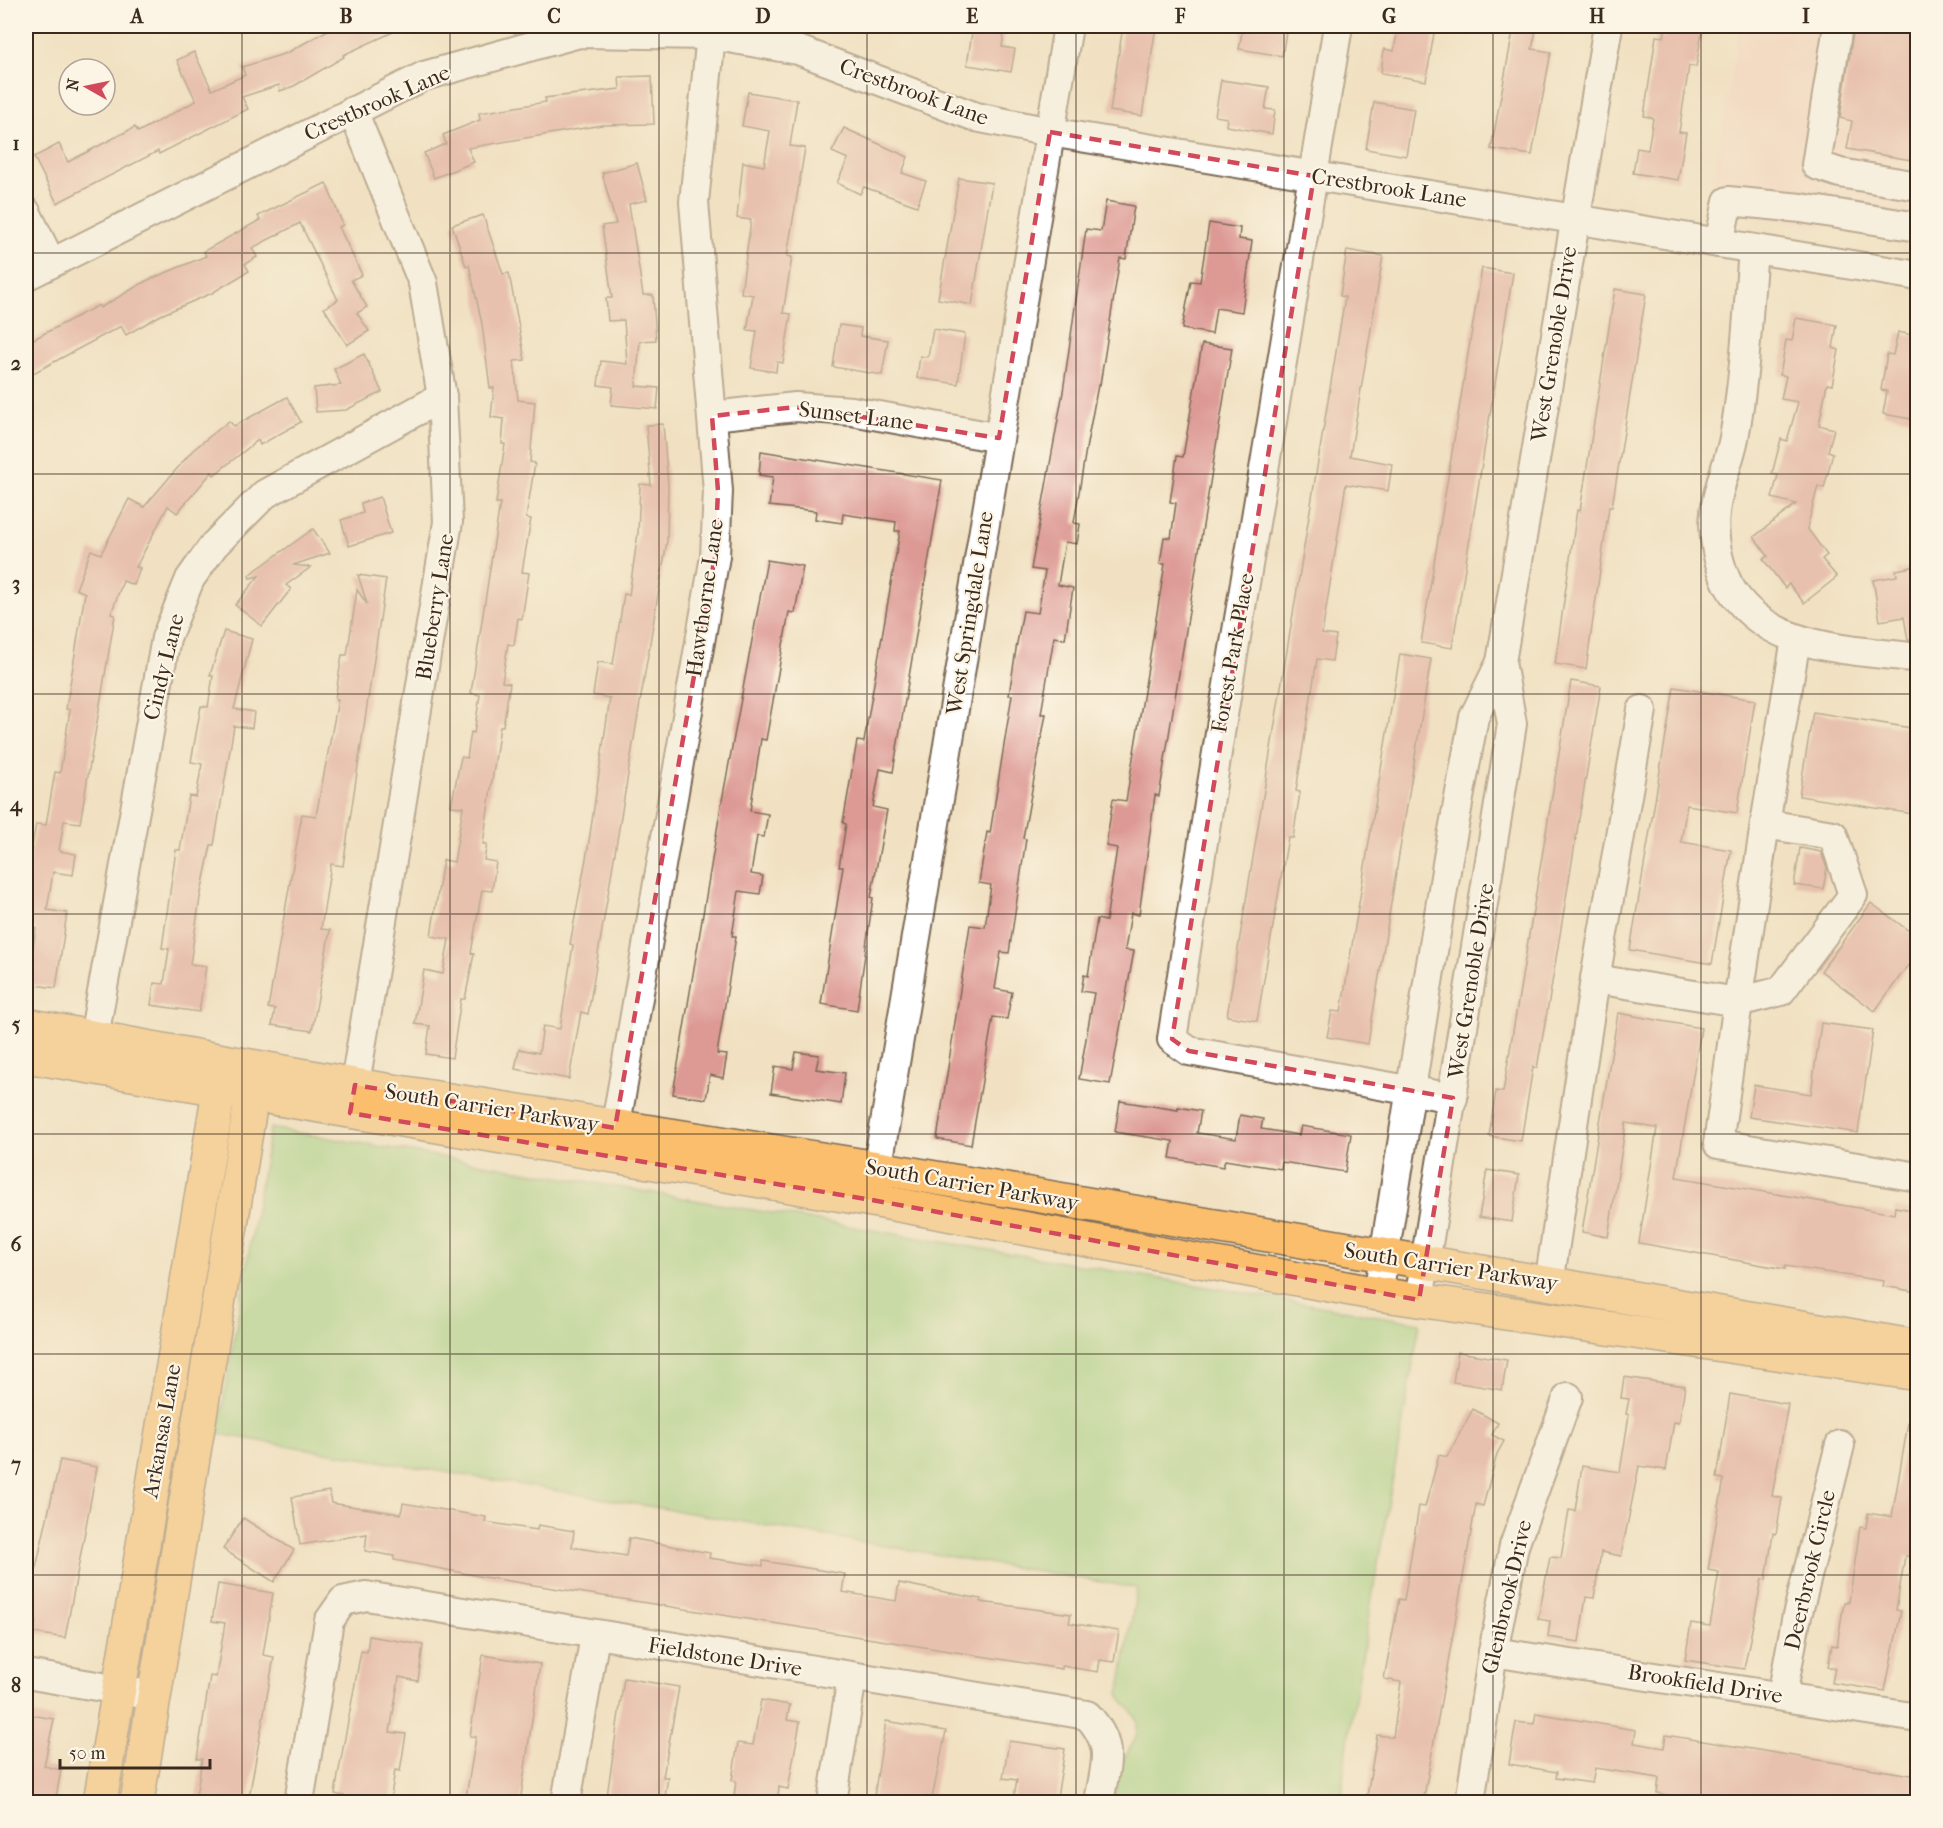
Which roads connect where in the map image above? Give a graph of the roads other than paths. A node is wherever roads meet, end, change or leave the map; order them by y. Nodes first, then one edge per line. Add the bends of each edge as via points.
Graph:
1 (1068, 26) edge
2 (1338, 26) edge
3 (1608, 26) edge
4 (1838, 26) edge
5 (711, 35) junction
6 (353, 111) junction
7 (1050, 132) junction
8 (1815, 165) junction
9 (1314, 176) junction
10 (1917, 186) edge
11 (1801, 208) junction
12 (26, 212) edge
13 (1575, 219) junction
14 (1917, 227) edge
15 (1719, 243) junction
16 (1753, 249) junction
17 (51, 263) junction
18 (26, 276) edge
19 (1917, 276) edge
20 (442, 397) junction
21 (712, 416) junction
22 (999, 438) junction
23 (1796, 639) junction
24 (1917, 658) edge
25 (1501, 662) junction
26 (1642, 710) dead end
27 (1765, 824) junction
28 (1595, 979) junction
29 (1738, 1002) junction
30 (26, 1025) edge
31 (92, 1052) junction
32 (26, 1056) edge
33 (222, 1074) junction
34 (255, 1080) junction
35 (1409, 1092) junction
36 (1453, 1098) junction
37 (352, 1099) junction
38 (612, 1142) junction
39 (878, 1168) junction
40 (1917, 1177) edge
41 (872, 1200) junction
42 (1384, 1257) junction
43 (1425, 1264) junction
44 (1549, 1284) junction
45 (1378, 1294) junction
46 (1419, 1300) junction
47 (1917, 1347) edge
48 (1917, 1374) edge
49 (1568, 1397) dead end
50 (1840, 1445) dead end
51 (595, 1636) junction
52 (1493, 1652) junction
53 (26, 1674) edge
54 (852, 1677) junction
55 (119, 1690) junction
56 (155, 1695) junction
57 (1782, 1696) junction
58 (1917, 1718) edge
59 (100, 1803) edge
60 (137, 1803) edge
61 (298, 1803) edge
62 (566, 1803) edge
63 (832, 1803) edge
64 (1099, 1803) edge
65 (1470, 1803) edge

1 - 7 street, West Springdale Lane
2 - 9 street, Forest Park Place
3 - 13 street, West Grenoble Drive
4 - 8 street
5 - 6 street, Crestbrook Lane via 579,33 424,76
5 - 7 street, Crestbrook Lane via 798,50 976,117
5 - 21 street, Hawthorne Lane via 693,202
6 - 17 street, Crestbrook Lane
6 - 20 street, Blueberry Lane via 423,283
7 - 9 street, Crestbrook Lane
7 - 22 street, West Springdale Lane
8 - 10 street
8 - 11 street
9 - 13 street, Crestbrook Lane
9 - 35 street, Forest Park Place via 1172,1039 1189,1051
11 - 14 street
11 - 15 street via 1728,201
12 - 17 street
13 - 15 street, Crestbrook Lane
13 - 25 street, West Grenoble Drive
15 - 16 street, Crestbrook Lane
16 - 19 street, Crestbrook Lane
16 - 23 street via 1742,392 1715,513 1715,542 1722,572 1737,601 1762,624
17 - 18 street, Crestbrook Lane
20 - 31 street, Cindy Lane via 265,494 214,545 190,579 166,638
20 - 37 street, Blueberry Lane via 448,522
21 - 22 street, Sunset Lane via 796,406 852,411
21 - 38 street, Hawthorne Lane via 718,491 715,556
22 - 39 street, West Springdale Lane
23 - 24 street
23 - 27 street
25 - 35 street, West Grenoble Drive via 1474,717
25 - 36 street, West Grenoble Drive via 1512,724
26 - 28 street
27 - 29 street
27 - 29 street via 1833,835 1853,895 1781,991
28 - 29 street
28 - 44 street
29 - 40 street via 1718,1144
30 - 31 main road, South Carrier Parkway
31 - 32 main road, South Carrier Parkway
31 - 33 main road, South Carrier Parkway
33 - 34 main road, South Carrier Parkway
33 - 55 main road, Arkansas Lane
34 - 37 main road, South Carrier Parkway
34 - 56 main road, Arkansas Lane
35 - 36 street
35 - 42 street, West Grenoble Drive
36 - 43 street, West Grenoble Drive
37 - 38 main road, South Carrier Parkway
38 - 39 main road, South Carrier Parkway
38 - 41 main road, South Carrier Parkway
39 - 41 street, West Springdale Lane
39 - 42 main road, South Carrier Parkway
41 - 45 main road, South Carrier Parkway
42 - 43 main road, South Carrier Parkway
42 - 45 street, West Grenoble Drive
43 - 44 main road, South Carrier Parkway
43 - 46 street, West Grenoble Drive
44 - 47 main road, South Carrier Parkway
45 - 46 main road, South Carrier Parkway
46 - 48 main road, South Carrier Parkway
49 - 52 street, Glenbrook Drive via 1514,1546
50 - 57 street, Deerbrook Circle via 1796,1620
51 - 54 street, Fieldstone Drive
51 - 61 street, Fieldstone Drive via 366,1596 343,1601 329,1622
51 - 62 street
52 - 57 street, Brookfield Drive
52 - 65 street, Glenbrook Drive
53 - 55 street
54 - 63 street
54 - 64 street, Fieldstone Drive via 1088,1715 1102,1731 1107,1753
55 - 56 street
55 - 59 main road, Arkansas Lane
56 - 60 main road, Arkansas Lane
57 - 58 street, Brookfield Drive

